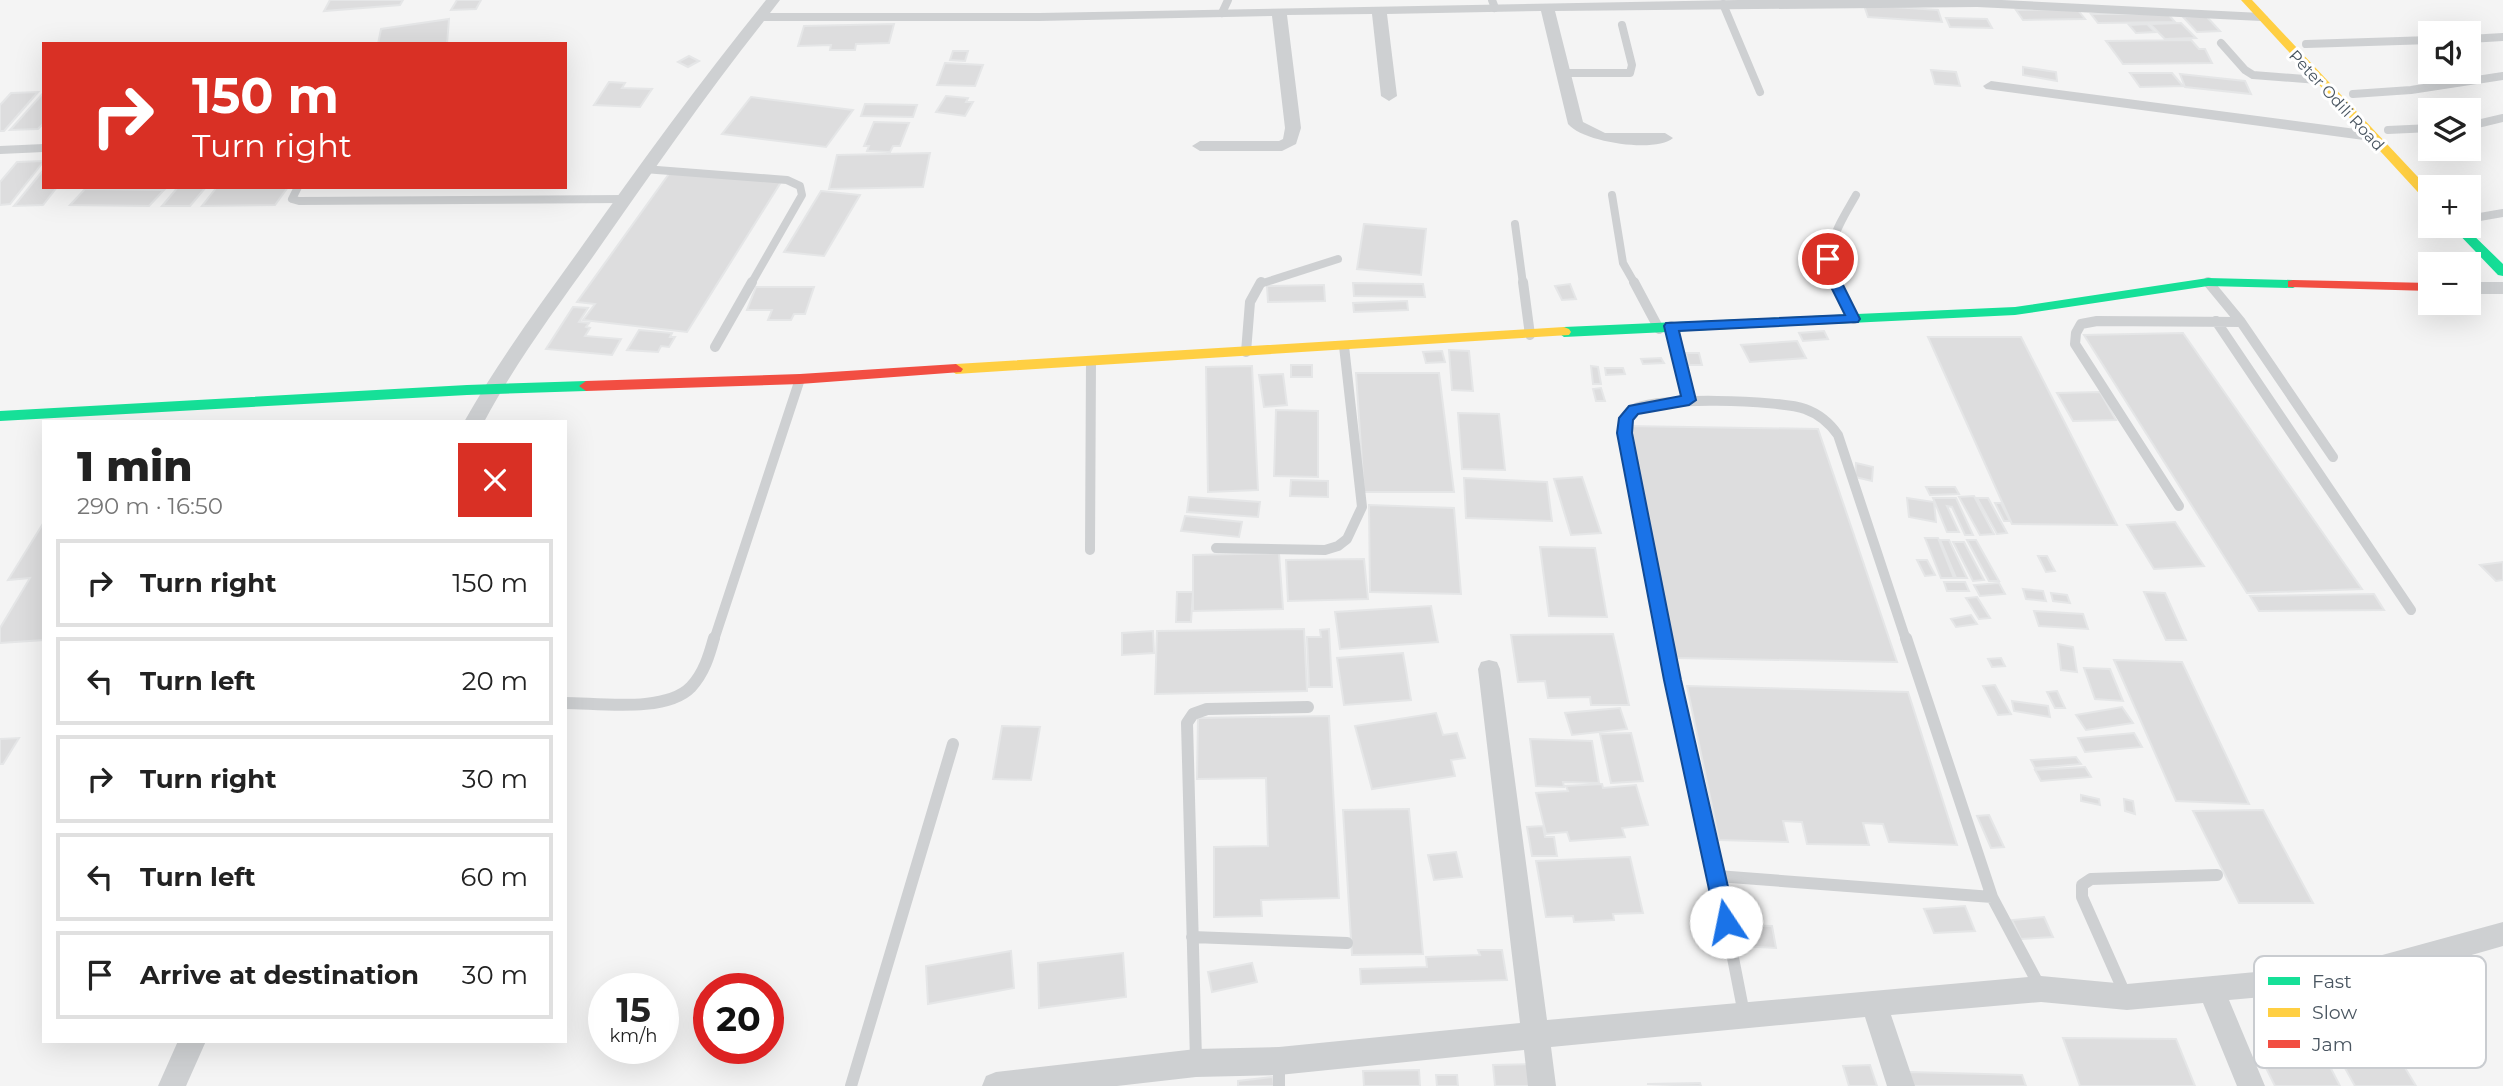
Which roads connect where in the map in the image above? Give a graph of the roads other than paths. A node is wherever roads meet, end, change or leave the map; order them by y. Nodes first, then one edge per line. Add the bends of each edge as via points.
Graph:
1 (773, 0) edge
2 (1047, 0) edge
3 (2246, 0) edge
4 (2265, 0) edge
5 (1701, 2) edge
6 (1494, 4) edge
7 (1556, 4) edge
8 (1723, 4) junction
9 (1338, 5) edge
10 (1225, 6) edge
11 (1379, 9) junction
12 (1279, 11) junction
13 (759, 17) junction
14 (1039, 17) junction
15 (2261, 17) junction
16 (1622, 25) dead end
17 (2503, 37) edge
18 (2481, 38) edge
19 (2418, 40) edge
20 (2221, 43) dead end
21 (2306, 44) junction
22 (1564, 73) junction
23 (2503, 76) edge
24 (2318, 80) junction
25 (1991, 86) dead end
26 (1760, 92) dead end
27 (2353, 94) junction
28 (1389, 96) dead end
29 (2503, 118) edge
30 (2481, 123) edge
31 (2418, 129) edge
32 (2388, 130) junction
33 (2371, 136) junction
34 (1665, 138) dead end
35 (1200, 146) dead end
36 (42, 148) edge
37 (0, 150) edge
38 (644, 169) junction
39 (2430, 175) edge
40 (2418, 185) edge
41 (297, 189) edge
42 (1612, 195) dead end
43 (1856, 195) dead end
44 (623, 199) junction
45 (2503, 213) edge
46 (2481, 219) edge
47 (1515, 224) dead end
48 (2469, 238) edge
49 (1338, 259) dead end
50 (2503, 272) edge
51 (2208, 282) junction
52 (2418, 287) edge
53 (2481, 288) edge
54 (2503, 288) edge
55 (1854, 319) junction
56 (2216, 321) junction
57 (2241, 321) junction
58 (1665, 328) junction
59 (1531, 335) junction
60 (1344, 346) junction
61 (715, 347) dead end
62 (1246, 352) junction
63 (1091, 361) junction
64 (800, 379) junction
65 (491, 390) junction
66 (1689, 400) junction
67 (0, 416) edge
68 (475, 420) edge
69 (2333, 457) dead end
70 (2179, 506) dead end
71 (1216, 548) dead end
72 (1090, 551) dead end
73 (2410, 610) dead end
74 (1489, 669) dead end
75 (567, 703) edge
76 (1308, 707) dead end
77 (953, 744) dead end
78 (2217, 875) dead end
79 (1717, 876) junction
80 (1992, 897) junction
81 (2502, 935) edge
82 (1192, 937) junction
83 (1347, 943) dead end
84 (2426, 956) edge
85 (2254, 985) edge
86 (2041, 989) junction
87 (2211, 989) junction
88 (2127, 997) junction
89 (1874, 1003) junction
90 (1744, 1014) junction
91 (1536, 1034) junction
92 (191, 1043) edge
93 (1196, 1063) junction
94 (1279, 1073) edge
95 (1026, 1084) edge
96 (172, 1086) edge
97 (851, 1086) edge
98 (996, 1086) edge
99 (1542, 1086) edge
100 (1902, 1086) edge
101 (2251, 1086) edge

1 - 13 street
2 - 14 street
3 - 15 street, Peter Odili Road
4 - 21 street
5 - 7 street
5 - 8 street
6 - 7 street
6 - 11 street
7 - 22 street
8 - 15 street via 1977,3
8 - 26 lane
9 - 11 street
9 - 12 street
10 - 12 street
10 - 14 street
11 - 28 street
12 - 35 street via 1293,128 1290,141 1282,146
13 - 14 street
13 - 38 street
15 - 24 street, Peter Odili Road
16 - 22 lane via 1630,73
17 - 18 lane
19 - 21 lane
20 - 24 lane via 2253,75
21 - 27 street
22 - 34 street via 1576,124 1583,132 1596,137
23 - 27 lane
24 - 33 street, Peter Odili Road
25 - 33 street
27 - 32 street
29 - 30 lane
31 - 32 lane
32 - 39 street
33 - 40 street, Peter Odili Road
36 - 37 lane
38 - 44 street
38 - 61 lane via 787,180 800,186 802,195
41 - 44 lane via 292,199 299,201
42 - 58 lane via 1623,263
43 - 55 lane via 1831,238 1828,259
44 - 65 street
45 - 46 lane
47 - 59 lane
48 - 50 street
49 - 62 lane via 1261,282 1250,302
51 - 52 street
51 - 55 street via 2015,311
51 - 57 lane
53 - 54 street
55 - 58 street
56 - 57 lane
56 - 70 lane via 2097,321 2081,324 2076,333 2075,344
56 - 73 lane
57 - 69 lane
58 - 59 street
58 - 66 lane
59 - 60 street
60 - 62 street
60 - 71 lane via 1362,507 1347,539 1325,550
62 - 63 street
63 - 64 street
63 - 72 lane
64 - 65 street
64 - 75 lane via 705,667 695,685 675,698 652,702
65 - 67 street
65 - 68 street
66 - 79 lane via 1634,409 1626,418 1624,433 1672,680
66 - 80 lane via 1800,407 1817,412 1838,435
74 - 91 street
76 - 82 lane via 1207,709 1193,714 1187,723
77 - 97 lane
78 - 88 lane via 2091,879 2082,885 2082,897
79 - 80 lane
79 - 90 lane
80 - 86 lane
81 - 84 street
82 - 83 lane
82 - 93 lane
85 - 87 street
86 - 88 street
86 - 89 street
87 - 88 street
87 - 101 street
89 - 90 street
89 - 100 street
90 - 91 street
91 - 94 street
91 - 99 street
92 - 96 street
93 - 94 street
93 - 95 street
95 - 98 street

